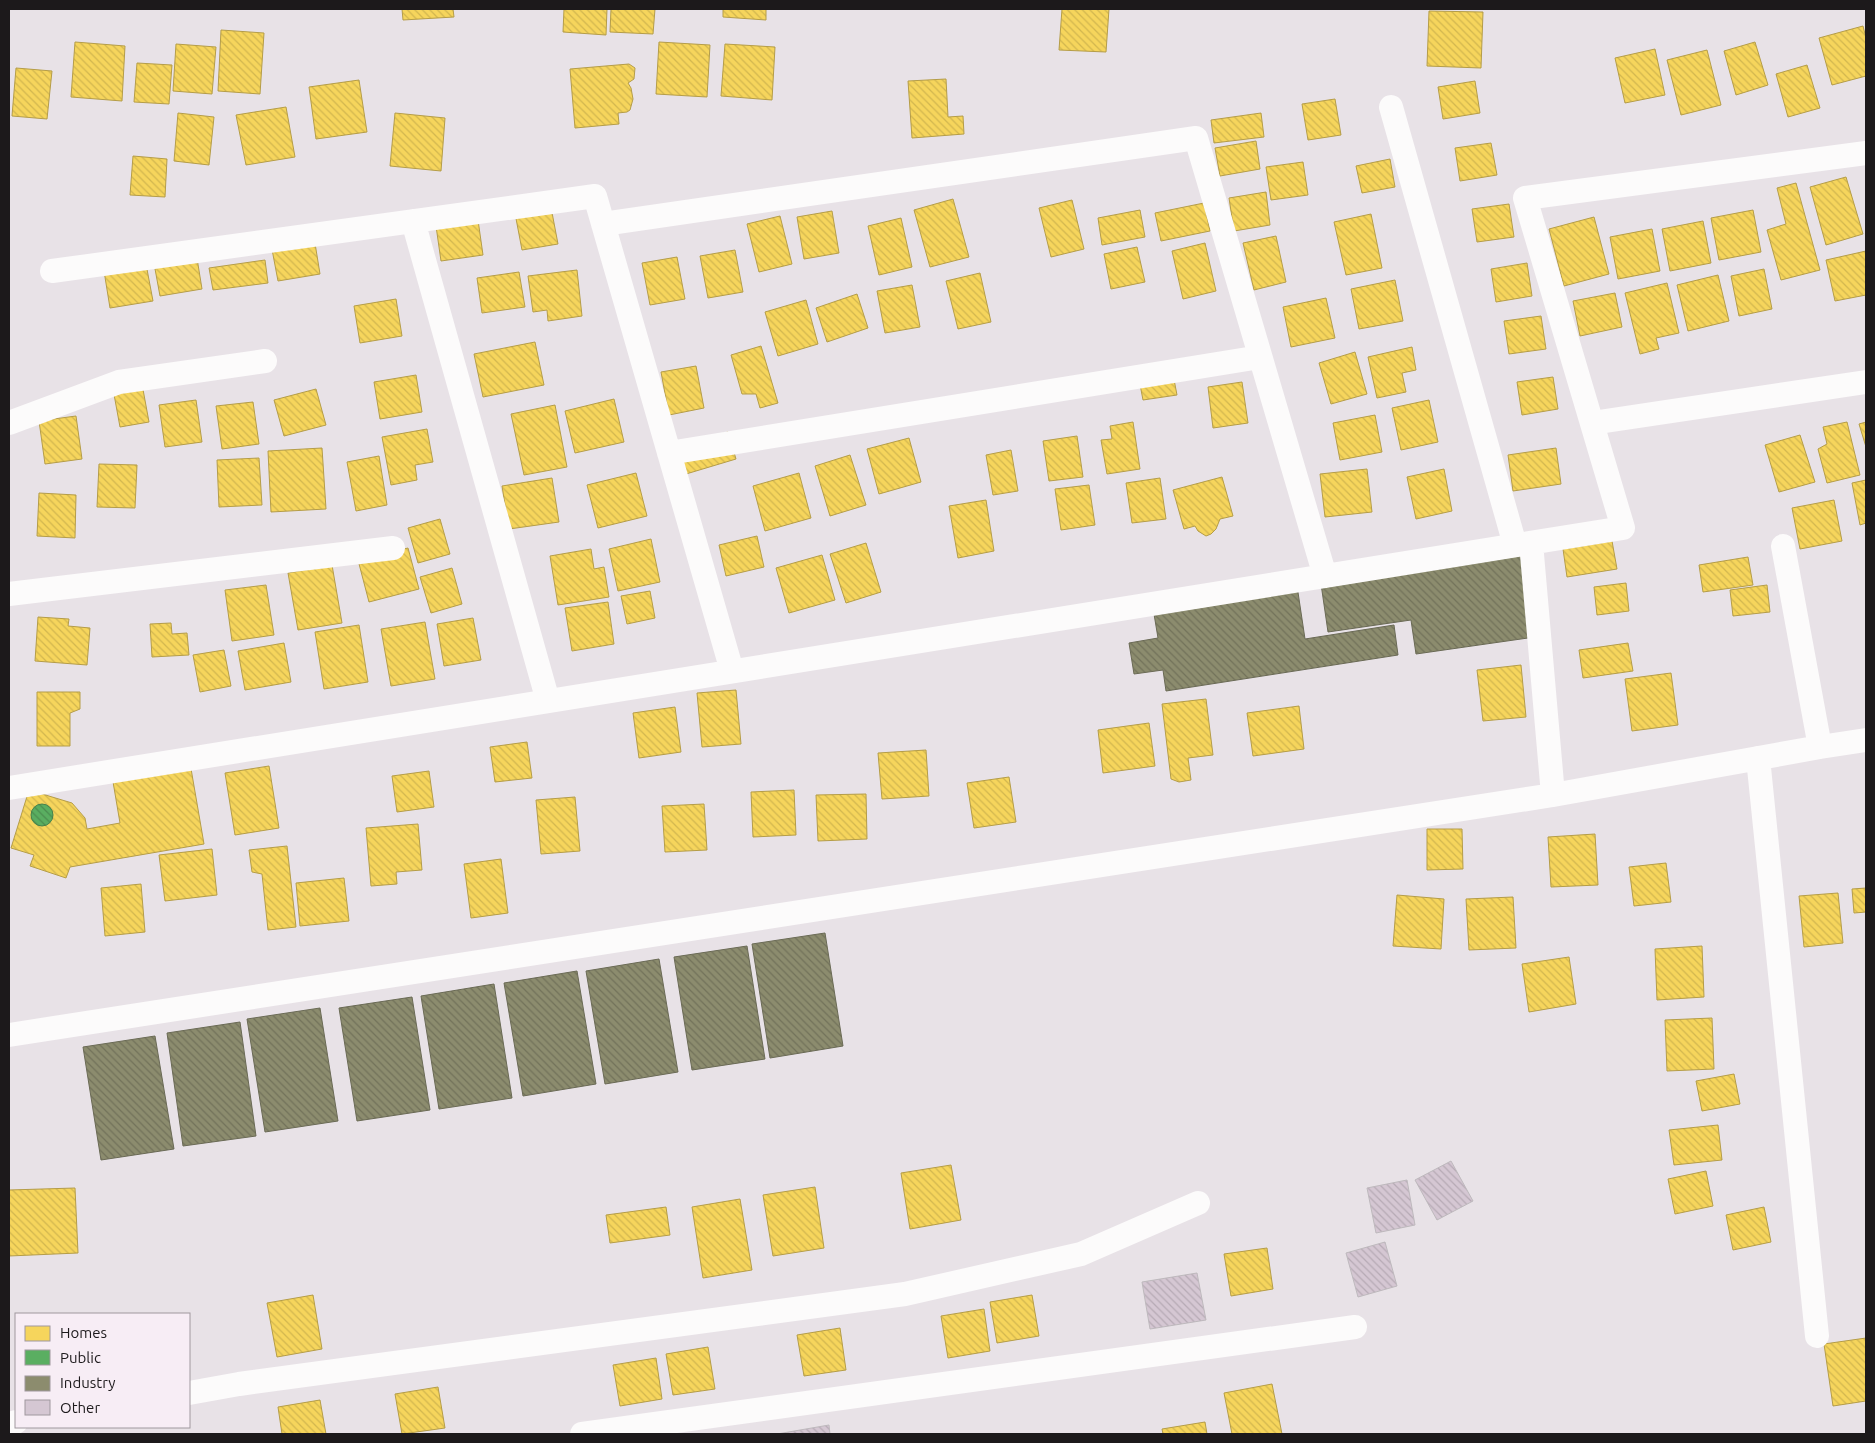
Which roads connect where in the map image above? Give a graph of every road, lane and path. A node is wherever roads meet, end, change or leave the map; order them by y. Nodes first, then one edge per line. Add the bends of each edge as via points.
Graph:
1 (1391, 107) dead end
2 (1866, 153) edge
3 (413, 221) junction
4 (603, 224) junction
5 (52, 271) dead end
6 (1260, 357) junction
7 (265, 361) dead end
8 (1866, 382) edge
9 (9, 423) edge
10 (1592, 423) junction
11 (669, 452) junction
12 (1523, 544) junction
13 (1782, 546) dead end
14 (393, 548) dead end
15 (1325, 576) junction
16 (9, 594) edge
17 (732, 672) junction
18 (548, 701) junction
19 (1866, 740) edge
20 (1820, 746) junction
21 (1758, 758) junction
22 (9, 788) edge
23 (1553, 795) junction
24 (9, 1035) edge
25 (1198, 1203) dead end
26 (1355, 1327) dead end
27 (1817, 1336) dead end
28 (190, 1393) edge
29 (582, 1434) edge

1 - 12 street
2 - 10 street via 1525,198
3 - 4 street via 595,196
3 - 5 street
3 - 18 street
4 - 6 street via 1196,138
4 - 11 street
6 - 11 street
6 - 15 street
7 - 9 street via 119,382
8 - 10 street
10 - 12 street via 1623,528
11 - 17 street
12 - 15 street
12 - 23 street
13 - 20 street
14 - 16 street
15 - 17 street
17 - 18 street
18 - 22 street
19 - 20 street
20 - 21 street
21 - 23 street
21 - 27 street
23 - 24 street
25 - 28 street via 1081,1254 905,1294
26 - 29 street

